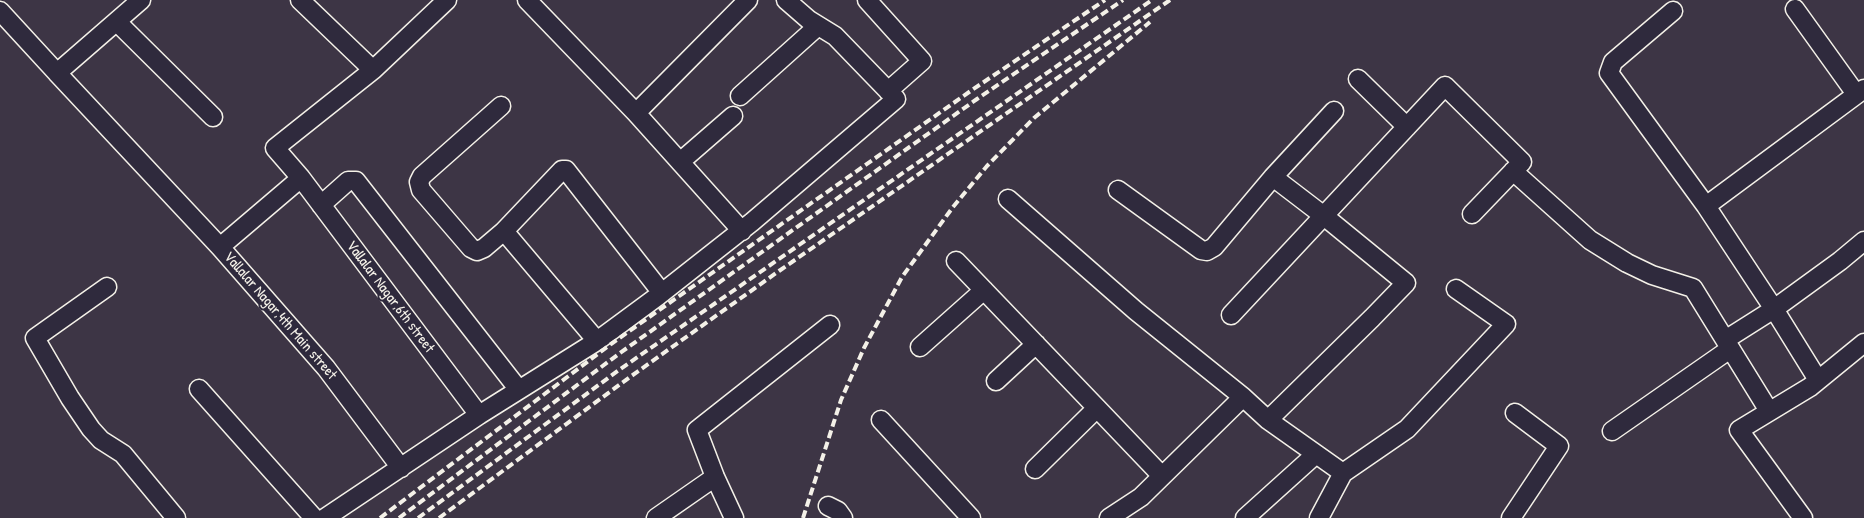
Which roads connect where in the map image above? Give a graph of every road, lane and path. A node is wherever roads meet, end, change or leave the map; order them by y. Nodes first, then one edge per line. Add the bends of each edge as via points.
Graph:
1 (141, 0) edge
2 (300, 0) edge
3 (447, 0) edge
4 (527, 0) edge
5 (748, 0) edge
6 (786, 0) edge
7 (867, 0) edge
8 (1795, 9) dead end
9 (0, 11) edge
10 (1673, 11) dead end
11 (116, 22) junction
12 (818, 26) junction
13 (372, 70) junction
14 (57, 73) junction
15 (1358, 79) dead end
16 (888, 91) junction
17 (1860, 91) edge
18 (740, 96) dead end
19 (501, 106) dead end
20 (1334, 111) dead end
21 (636, 113) junction
22 (733, 116) dead end
23 (213, 117) dead end
24 (1407, 126) junction
25 (680, 162) junction
26 (1513, 171) junction
27 (1273, 177) junction
28 (301, 178) junction
29 (1118, 190) dead end
30 (1008, 199) dead end
31 (321, 205) junction
32 (1706, 206) junction
33 (1472, 214) dead end
34 (1324, 216) junction
35 (504, 231) junction
36 (742, 231) junction
37 (1864, 241) edge
38 (220, 247) junction
39 (956, 261) dead end
40 (107, 287) dead end
41 (1456, 289) dead end
42 (984, 290) junction
43 (662, 294) junction
44 (1774, 309) junction
45 (1231, 315) dead end
46 (830, 325) dead end
47 (597, 342) junction
48 (1864, 343) edge
49 (1036, 344) junction
50 (1727, 344) junction
51 (920, 347) dead end
52 (1818, 380) junction
53 (996, 381) dead end
54 (199, 389) dead end
55 (520, 390) junction
56 (1243, 397) junction
57 (1097, 408) junction
58 (1768, 411) junction
59 (1515, 413) dead end
60 (479, 415) junction
61 (881, 420) dead end
62 (1268, 420) junction
63 (1612, 431) dead end
64 (1316, 454) junction
65 (401, 468) junction
66 (1035, 469) dead end
67 (1343, 473) junction
68 (1162, 476) junction
69 (714, 477) junction
70 (828, 506) dead end
71 (176, 518) edge
72 (314, 518) edge
73 (325, 518) edge
74 (656, 518) edge
75 (734, 518) edge
76 (843, 518) edge
77 (971, 518) edge
78 (1109, 518) edge
79 (1245, 518) edge
80 (1319, 518) edge
81 (1511, 518) edge
82 (1803, 518) edge

1 - 11 street
2 - 13 street
3 - 13 street
4 - 21 street
5 - 21 street
6 - 12 street
7 - 16 street via 922,61
8 - 17 street
9 - 14 street
10 - 32 street via 1613,62 1609,73
11 - 14 street
11 - 23 street
12 - 16 street via 835,36
12 - 18 street
13 - 28 street via 275,148
14 - 38 street
15 - 24 street
16 - 36 street via 896,99
17 - 32 street
19 - 35 street via 428,170 419,182 421,190 471,248 477,251 484,248
20 - 27 street
21 - 25 street
22 - 25 street
24 - 26 street via 1445,86 1522,162
24 - 34 street
25 - 36 street
26 - 33 street
26 - 50 street via 1590,240 1652,275 1693,288
27 - 29 street via 1207,252
27 - 34 street
28 - 31 street, Vallalar Nagar,6th street
28 - 38 street, Vallalar Nagar,4th Main street
30 - 56 street via 1136,311
31 - 55 street via 348,181 356,181
31 - 60 street, Vallalar Nagar,6th street
32 - 44 street
34 - 45 street
34 - 62 street via 1406,283
35 - 43 street via 562,170 566,170
35 - 47 street
36 - 43 street
37 - 44 street
38 - 65 street, Vallalar Nagar,4th Main street via 326,368
39 - 42 street
40 - 71 street via 35,338 91,429 101,440 123,454
41 - 67 street via 1506,324 1406,429
42 - 49 street
42 - 51 street
43 - 47 street
44 - 50 street
44 - 52 street
46 - 69 street via 697,430
47 - 55 street
48 - 52 street
49 - 53 street
49 - 57 street
50 - 58 street
50 - 63 street
52 - 58 street
54 - 72 street
55 - 60 street
56 - 62 street
56 - 68 street
57 - 66 street
57 - 68 street
58 - 82 street via 1739,430
59 - 81 street via 1559,446
60 - 65 street
61 - 77 street
62 - 64 street
64 - 67 street
64 - 79 street
65 - 73 street
67 - 80 street
68 - 78 street via 1141,497
69 - 74 street
69 - 75 street
70 - 76 street

